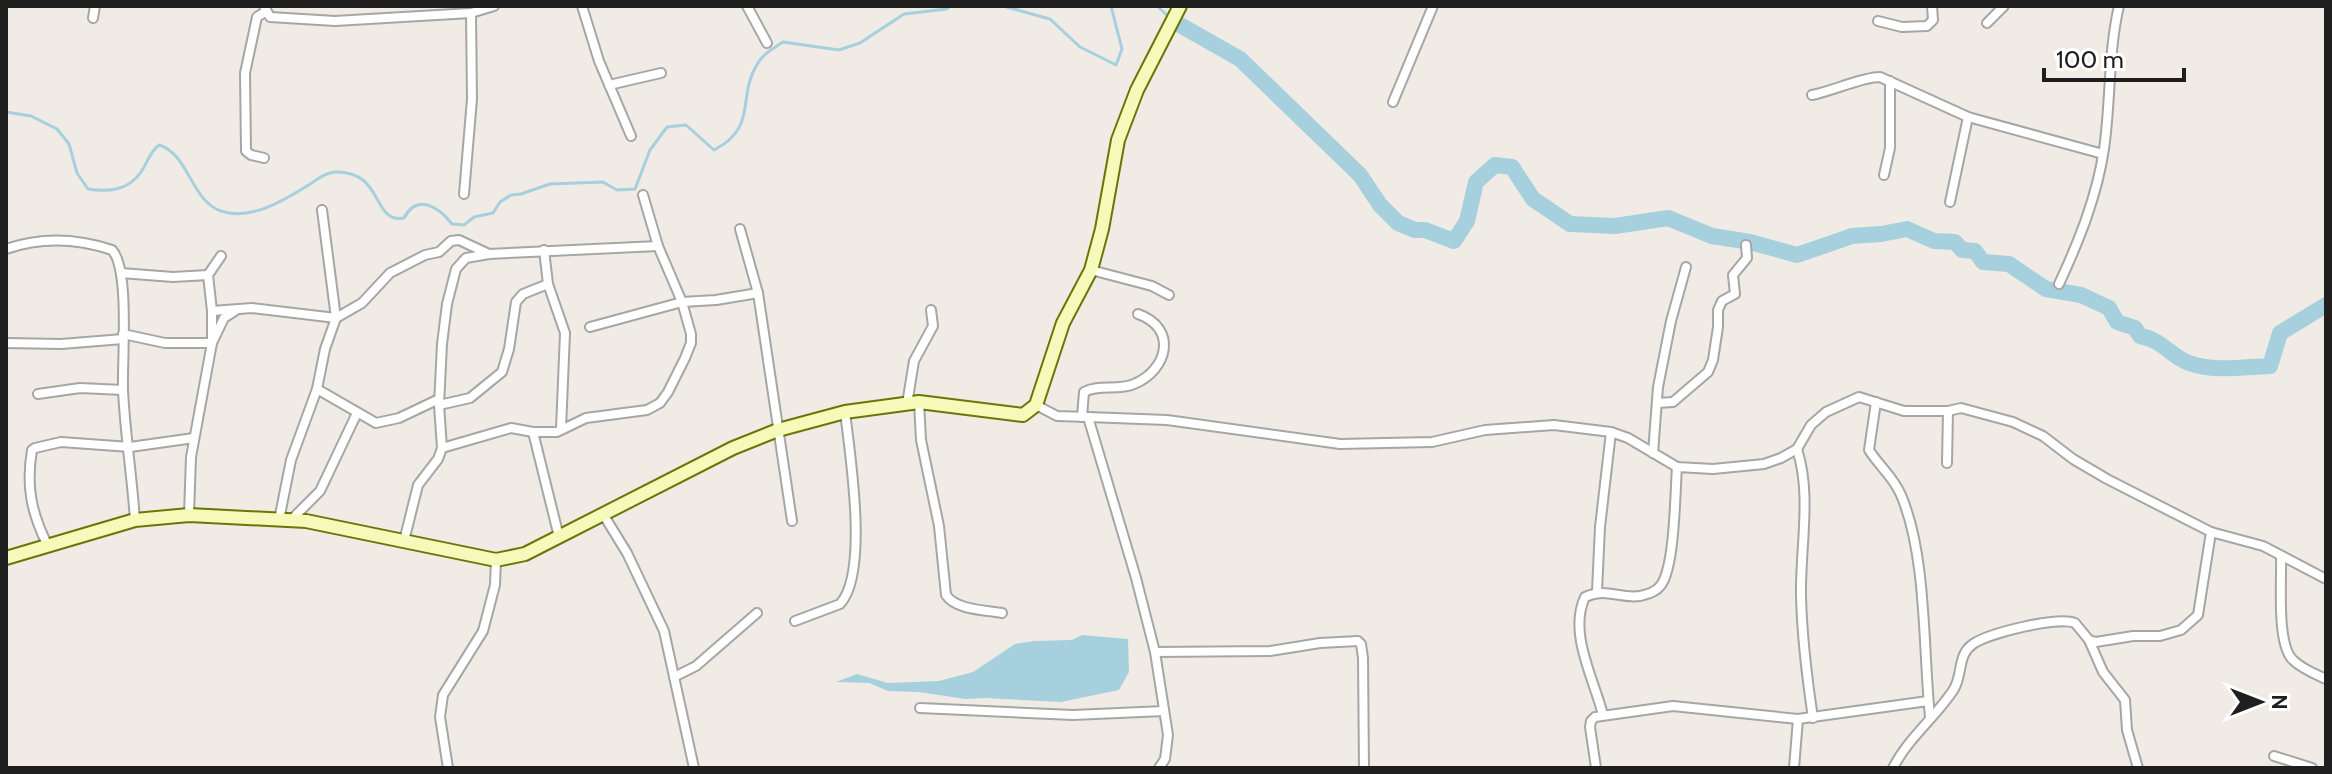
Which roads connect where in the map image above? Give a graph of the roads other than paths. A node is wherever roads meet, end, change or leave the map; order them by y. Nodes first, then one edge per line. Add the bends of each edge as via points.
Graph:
1 (95, 6) edge
2 (494, 6) edge
3 (582, 6) edge
4 (747, 6) edge
5 (1180, 6) edge
6 (1433, 6) edge
7 (1932, 6) edge
8 (2004, 6) edge
9 (2119, 6) edge
10 (264, 9) edge
11 (474, 10) edge
12 (93, 18) dead end
13 (1878, 21) dead end
14 (1987, 23) dead end
15 (767, 43) dead end
16 (661, 73) dead end
17 (1890, 81) junction
18 (609, 85) junction
19 (1812, 95) dead end
20 (1393, 102) dead end
21 (1968, 117) junction
22 (631, 136) dead end
23 (2103, 154) junction
24 (264, 158) dead end
25 (1884, 175) dead end
26 (464, 194) dead end
27 (643, 195) dead end
28 (1950, 202) dead end
29 (322, 210) dead end
30 (740, 229) dead end
31 (1746, 245) dead end
32 (658, 246) junction
33 (6, 249) edge
34 (544, 250) junction
35 (489, 254) junction
36 (221, 256) dead end
37 (1686, 267) dead end
38 (1091, 270) junction
39 (121, 273) junction
40 (208, 275) junction
41 (548, 284) junction
42 (2059, 284) dead end
43 (758, 293) junction
44 (1169, 295) dead end
45 (682, 302) junction
46 (239, 309) junction
47 (931, 310) dead end
48 (212, 311) junction
49 (1138, 314) dead end
50 (336, 318) junction
51 (590, 327) dead end
52 (123, 337) junction
53 (6, 343) edge
54 (212, 343) junction
55 (317, 389) junction
56 (123, 390) junction
57 (38, 394) dead end
58 (439, 402) junction
59 (1876, 402) junction
60 (913, 403) junction
61 (1657, 403) junction
62 (1036, 405) junction
63 (1948, 411) junction
64 (845, 412) junction
65 (357, 413) junction
66 (1085, 417) junction
67 (561, 429) junction
68 (778, 430) junction
69 (533, 432) junction
70 (1611, 432) junction
71 (194, 438) junction
72 (130, 447) junction
73 (442, 448) junction
74 (1797, 449) junction
75 (1653, 453) junction
76 (1947, 463) dead end
77 (1677, 467) junction
78 (603, 514) junction
79 (189, 515) junction
80 (135, 520) junction
81 (284, 520) junction
82 (792, 521) dead end
83 (2211, 532) junction
84 (559, 537) junction
85 (404, 541) junction
86 (47, 544) junction
87 (2281, 556) junction
88 (6, 558) edge
89 (496, 560) junction
90 (2326, 579) edge
91 (1597, 591) junction
92 (757, 613) dead end
93 (1002, 613) dead end
94 (795, 621) dead end
95 (2089, 640) junction
96 (1155, 652) junction
97 (674, 677) junction
98 (2326, 679) edge
99 (1928, 701) junction
100 (920, 708) dead end
101 (1164, 711) junction
102 (1603, 715) junction
103 (1930, 717) junction
104 (1813, 718) junction
105 (1798, 719) junction
106 (2274, 756) dead end
107 (2140, 766) edge
108 (448, 768) edge
109 (694, 768) edge
110 (1159, 768) edge
111 (1364, 768) edge
112 (1596, 768) edge
113 (1794, 768) edge
114 (1893, 768) edge
115 (2312, 768) edge

1 - 12 street
2 - 11 street
3 - 18 street
4 - 15 street
5 - 38 street via 1118,140
6 - 20 street
7 - 13 street via 1933,20 1927,26
8 - 14 street
9 - 23 street
10 - 11 street via 270,17 335,21
10 - 24 street via 257,17 244,86 246,151
11 - 26 street
16 - 18 street
17 - 19 street via 1869,77
17 - 21 street
17 - 25 street via 1890,148
18 - 22 street
21 - 23 street
21 - 28 street
23 - 42 street via 2078,243
27 - 32 street
29 - 50 street
30 - 43 street
31 - 61 street via 1747,258 1733,275 1735,294 1718,310 1711,366 1677,400
32 - 34 street
32 - 45 street
33 - 39 street via 52,240 103,247 116,254
34 - 35 street
34 - 41 street
35 - 50 street via 451,241 439,252 390,273 362,303
35 - 58 street via 466,258 456,269 447,304
36 - 40 street
37 - 61 street
38 - 44 street
38 - 62 street via 1063,323
39 - 40 street
39 - 52 street
40 - 48 street
41 - 58 street via 516,302 502,372 470,398
41 - 67 street via 565,333
43 - 45 street
43 - 68 street
45 - 51 street
45 - 67 street via 691,343 660,403 647,410 586,418
46 - 48 street
46 - 50 street
46 - 54 street via 224,318
47 - 60 street via 933,326 914,361
48 - 54 street
49 - 66 street via 1154,321 1163,333 1159,362 1132,385 1084,392
50 - 55 street
52 - 53 street
52 - 54 street
52 - 56 street
54 - 71 street
55 - 65 street
55 - 81 street via 291,460
56 - 57 street via 80,388
56 - 72 street
58 - 65 street via 389,421 372,422
58 - 73 street
59 - 63 street via 1904,411
59 - 74 street via 1859,397 1826,412
59 - 99 street via 1869,450 1893,478 1911,528
60 - 62 street via 1023,415
60 - 64 street
60 - 93 street via 937,514 946,595 962,606
61 - 75 street
62 - 66 street via 1057,416
63 - 76 street
63 - 83 street via 1961,408 2013,422 2107,479
64 - 68 street
64 - 94 street via 853,486 854,579 840,604
65 - 81 street via 320,491 307,507
66 - 70 street via 1167,420 1340,444 1432,442 1485,430 1554,425
66 - 96 street
67 - 69 street
68 - 78 street
68 - 82 street
69 - 73 street via 511,428
69 - 84 street
70 - 75 street
70 - 91 street
71 - 72 street
71 - 79 street
72 - 80 street
72 - 86 street via 61,442 32,450 29,497
73 - 85 street via 418,485
74 - 77 street via 1764,464
74 - 104 street via 1803,502 1802,610
75 - 77 street
77 - 91 street via 1672,535 1660,587 1635,597
78 - 84 street
78 - 97 street via 658,617
79 - 80 street
79 - 81 street
80 - 86 street
81 - 85 street
83 - 87 street
83 - 95 street via 2198,615 2190,625 2160,636
84 - 89 street via 525,554
85 - 89 street
86 - 88 street
87 - 90 street
87 - 98 street via 2287,652
89 - 108 street via 490,612 443,695 440,717
91 - 102 street via 1585,597 1578,620
92 - 97 street via 696,666
95 - 103 street via 2075,623 2060,621 1973,644 1963,656 1953,690
95 - 107 street via 2103,672 2125,700 2127,730
96 - 101 street
96 - 111 street via 1270,651 1358,641 1363,658
97 - 109 street
99 - 103 street
99 - 104 street
100 - 101 street via 1073,715
101 - 110 street via 1168,735
102 - 105 street via 1673,706
102 - 112 street via 1591,721
103 - 114 street
104 - 105 street
105 - 113 street
106 - 115 street

